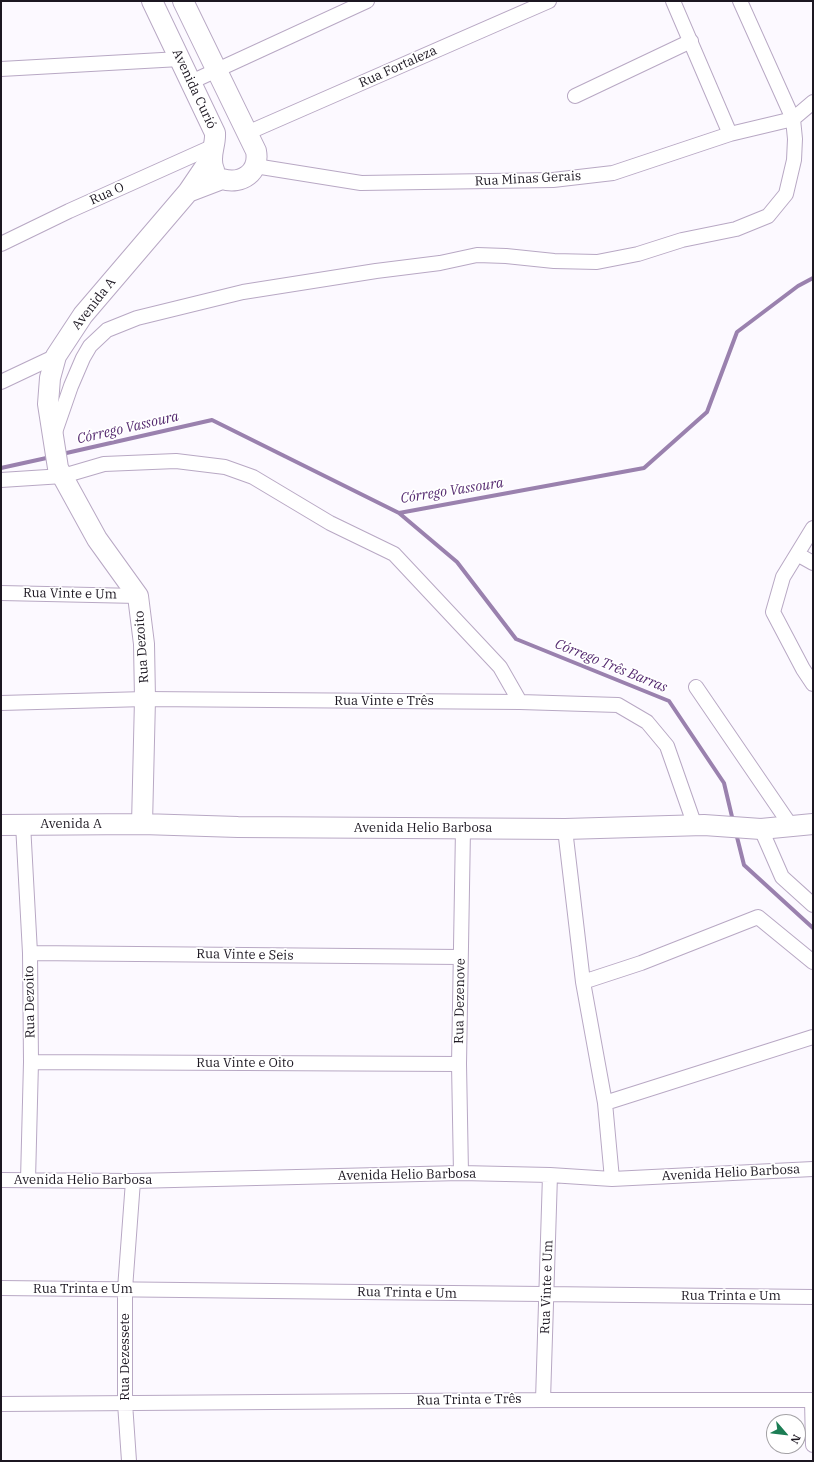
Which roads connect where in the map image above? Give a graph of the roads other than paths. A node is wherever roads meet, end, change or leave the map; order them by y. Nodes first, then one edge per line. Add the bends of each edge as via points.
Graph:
1 (152, 1) edge
2 (183, 1) edge
3 (367, 1) edge
4 (549, 1) edge
5 (673, 1) edge
6 (740, 1) edge
7 (691, 41) junction
8 (180, 59) junction
9 (1, 69) edge
10 (217, 70) junction
11 (191, 82) junction
12 (575, 96) dead end
13 (813, 102) edge
14 (793, 119) junction
15 (247, 133) junction
16 (730, 134) junction
17 (212, 152) junction
18 (255, 166) junction
19 (222, 178) junction
20 (188, 192) junction
21 (1, 244) edge
22 (56, 356) junction
23 (1, 382) edge
24 (54, 436) junction
25 (61, 472) junction
26 (1, 480) edge
27 (813, 528) edge
28 (797, 554) junction
29 (813, 563) edge
30 (1, 593) edge
31 (138, 596) junction
32 (808, 671) edge
33 (813, 684) edge
34 (696, 687) dead end
35 (145, 699) junction
36 (520, 702) junction
37 (1, 703) edge
38 (23, 824) junction
39 (142, 824) junction
40 (813, 824) edge
41 (1, 825) edge
42 (700, 825) junction
43 (791, 826) junction
44 (752, 828) junction
45 (463, 829) junction
46 (565, 829) junction
47 (813, 905) edge
48 (30, 953) junction
49 (460, 957) junction
50 (813, 962) edge
51 (583, 982) junction
52 (813, 1037) edge
53 (31, 1062) junction
54 (459, 1064) junction
55 (604, 1103) junction
56 (813, 1169) edge
57 (461, 1173) junction
58 (550, 1175) junction
59 (612, 1179) junction
60 (1, 1180) edge
61 (28, 1180) junction
62 (133, 1181) junction
63 (1, 1288) edge
64 (125, 1289) junction
65 (547, 1295) junction
66 (813, 1297) edge
67 (543, 1400) junction
68 (812, 1400) edge
69 (125, 1403) junction
70 (1, 1404) edge
71 (813, 1445) edge
72 (129, 1461) edge

1 - 8 main road, Avenida Curió
2 - 10 main road
3 - 10 street
4 - 15 street, Rua Fortaleza
5 - 7 street
6 - 14 street
7 - 12 street
7 - 16 street
8 - 9 street
8 - 11 main road, Avenida Curió
10 - 11 street
10 - 15 main road
11 - 17 main road, Avenida Curió via 215,134
13 - 14 street
14 - 16 street, Rua Minas Gerais
14 - 24 street via 794,160 786,194 768,216 736,229 597,262 477,255 440,263 243,292 137,318 107,330 90,346 83,358
15 - 18 main road via 258,158
16 - 18 street, Rua Minas Gerais via 614,173 553,180 361,183
17 - 19 main road, Avenida Curió via 213,169
17 - 20 main road, Avenida A
17 - 21 street, Rua O via 69,211
18 - 19 main road, Avenida A via 250,174 239,180 230,181
19 - 20 main road, Avenida A
20 - 22 main road, Avenida A via 83,315
22 - 23 street
22 - 24 main road, Avenida A via 50,378 48,404
24 - 25 main road, Avenida A
25 - 26 street
25 - 31 main road, Rua Dezoito via 98,539
25 - 36 street via 104,464 176,461 225,467 253,477 330,523 394,554 500,667
27 - 28 street
28 - 29 street
28 - 32 street via 783,577 773,612
30 - 31 street, Rua Vinte e Um
31 - 35 main road, Rua Dezoito via 144,644
32 - 33 street
34 - 43 street
35 - 36 street, Rua Vinte e Três
35 - 37 street, Rua Vinte e Três
35 - 39 main road, Rua Dezoito
36 - 42 street, Rua Vinte e Três via 618,705 647,722 667,746
38 - 39 main road, Avenida A
38 - 41 main road, Avenida A
38 - 48 street, Rua Dezoito
39 - 45 main road, Avenida Helio Barbosa
40 - 43 main road, Avenida Helio Barbosa
42 - 44 main road, Avenida Helio Barbosa
42 - 46 main road, Avenida Helio Barbosa
43 - 44 main road, Avenida Helio Barbosa
44 - 47 street via 782,877
45 - 46 main road, Avenida Helio Barbosa
45 - 49 street, Rua Dezenove
46 - 51 street
48 - 49 street, Rua Vinte e Seis
48 - 53 street, Rua Dezoito
49 - 54 street, Rua Dezenove
50 - 51 street via 758,917 641,963
51 - 55 street
52 - 55 street
53 - 54 street, Rua Vinte e Oito
53 - 61 street, Rua Dezoito
54 - 57 street, Rua Dezenove
55 - 59 street
56 - 59 street, Avenida Helio Barbosa
57 - 58 street, Avenida Helio Barbosa
57 - 62 street, Avenida Helio Barbosa
58 - 59 street, Avenida Helio Barbosa
58 - 65 street, Rua Vinte e Um
60 - 61 street, Avenida Helio Barbosa
61 - 62 street, Avenida Helio Barbosa
62 - 64 street, Rua Dezessete
63 - 64 street, Rua Trinta e Um
64 - 65 street, Rua Trinta e Um
64 - 69 street, Rua Dezessete
65 - 66 street, Rua Trinta e Um
65 - 67 street, Rua Vinte e Um
67 - 68 street, Rua Trinta e Três
67 - 69 street, Rua Trinta e Três
68 - 71 street
69 - 70 street, Rua Trinta e Três
69 - 72 street, Rua Dezessete

